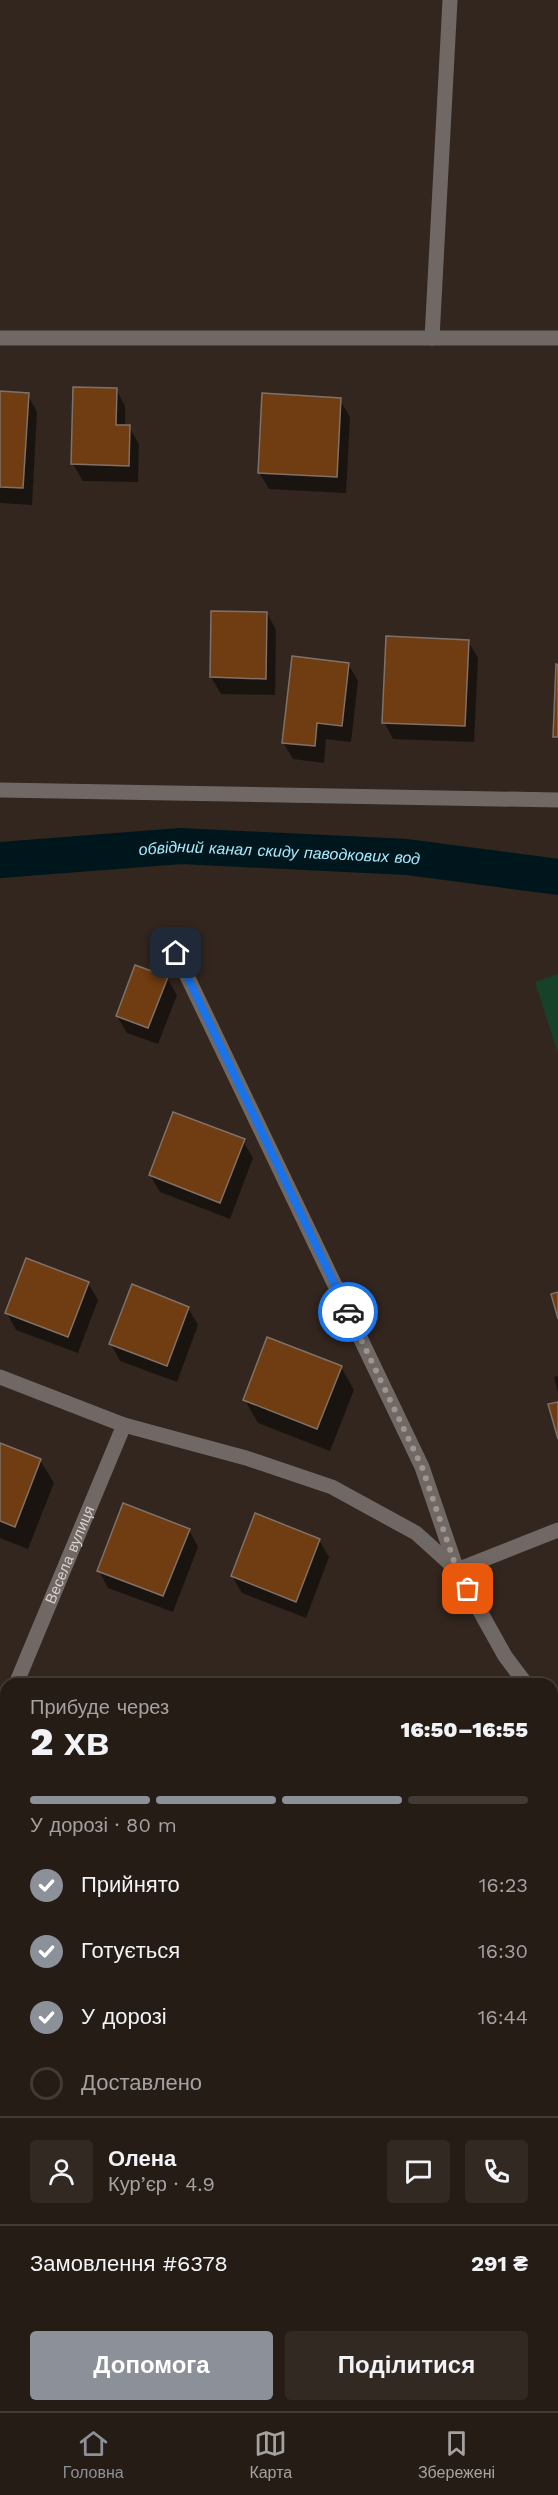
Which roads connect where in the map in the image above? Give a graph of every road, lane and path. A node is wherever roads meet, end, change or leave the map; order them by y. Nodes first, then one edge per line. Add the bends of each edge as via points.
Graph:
1 (450, 0) edge
2 (0, 338) edge
3 (432, 338) junction
4 (558, 338) edge
5 (0, 790) edge
6 (558, 801) edge
7 (176, 953) dead end
8 (0, 1377) edge
9 (124, 1425) junction
10 (558, 1530) edge
11 (457, 1570) junction
12 (19, 1678) edge
13 (522, 1678) edge

1 - 3 street
2 - 3 street
3 - 4 street
5 - 6 street
7 - 11 street via 422,1467
8 - 9 street
9 - 11 street via 246,1458 332,1487 416,1533
9 - 12 street, Весела вулиця
10 - 11 street
11 - 13 street

